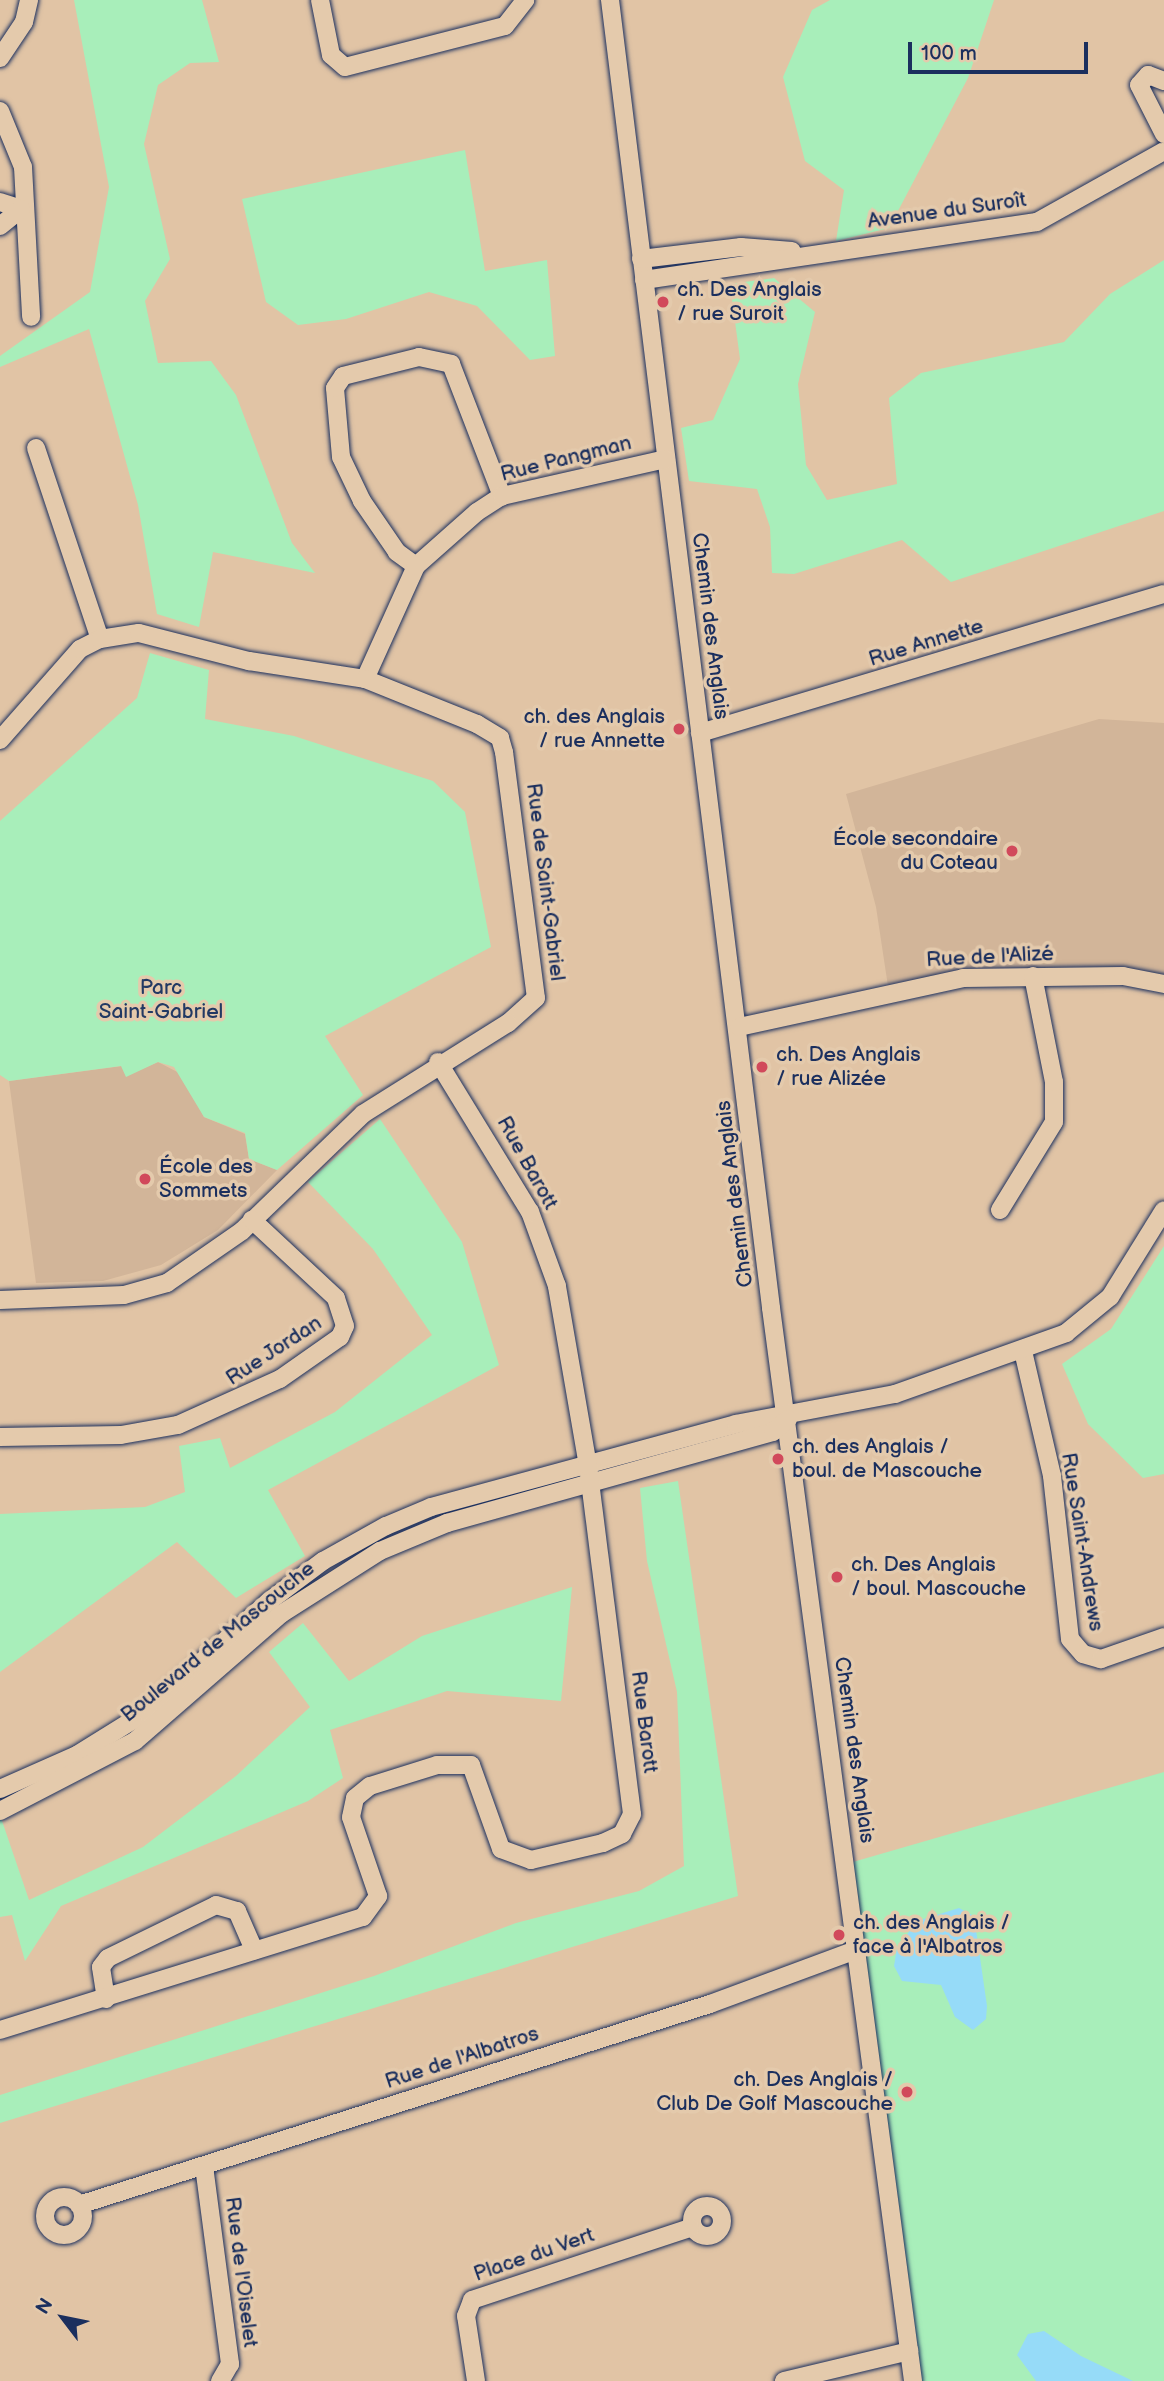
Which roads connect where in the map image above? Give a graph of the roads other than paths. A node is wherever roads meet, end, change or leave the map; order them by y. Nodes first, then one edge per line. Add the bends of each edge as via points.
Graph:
1 (29, 0) edge
2 (320, 0) edge
3 (525, 0) edge
4 (610, 0) edge
5 (0, 58) edge
6 (1164, 81) edge
7 (0, 111) edge
8 (1164, 134) edge
9 (1164, 151) edge
10 (0, 202) edge
11 (21, 209) junction
12 (0, 226) edge
13 (803, 252) junction
14 (641, 259) junction
15 (644, 280) junction
16 (31, 317) dead end
17 (36, 448) dead end
18 (666, 459) junction
19 (502, 496) junction
20 (416, 566) junction
21 (1164, 594) edge
22 (100, 639) junction
23 (365, 679) junction
24 (700, 733) junction
25 (0, 740) edge
26 (1033, 976) junction
27 (1164, 984) edge
28 (738, 1027) junction
29 (439, 1062) junction
30 (1000, 1210) dead end
31 (1164, 1210) edge
32 (252, 1220) junction
33 (0, 1300) edge
34 (1023, 1351) junction
35 (788, 1419) junction
36 (0, 1437) edge
37 (588, 1466) junction
38 (591, 1486) junction
39 (1164, 1637) edge
40 (0, 1789) edge
41 (0, 1811) edge
42 (254, 1950) junction
43 (856, 1950) junction
44 (106, 1999) junction
45 (0, 2030) edge
46 (204, 2166) junction
47 (79, 2205) dead end
48 (690, 2228) dead end
49 (909, 2351) junction
50 (220, 2381) edge
51 (476, 2381) edge
52 (784, 2381) edge
53 (913, 2381) edge

1 - 5 street via 24,22
2 - 3 street via 331,55 345,67 505,26
4 - 14 street, Chemin des Anglais
6 - 8 street via 1148,75 1139,85
7 - 11 street via 23,167
9 - 13 street, Avenue du Suroît via 1037,222
10 - 11 street
11 - 12 street
11 - 16 street
13 - 14 street, Avenue du Suroît via 741,247
13 - 15 street, Avenue du Suroît
14 - 15 street, Chemin des Anglais
15 - 18 street, Chemin des Anglais
17 - 22 street
18 - 19 street, Rue Pangman
18 - 24 street, Chemin des Anglais
19 - 20 street, Rue Pangman via 449,532
19 - 20 street via 451,364 419,357 343,376 335,388 341,457 362,501 397,552
20 - 23 street, Rue Pangman
21 - 24 street, Rue Annette
22 - 23 street, Rue de Saint-Gabriel via 155,634 249,661
22 - 25 street, Rue de Saint-Gabriel via 62,664
23 - 29 street, Rue de Saint-Gabriel via 477,724 500,738 505,752 536,998 508,1023
24 - 28 street, Chemin des Anglais
26 - 27 street, Rue de l'Alizé via 1123,976
26 - 28 street, Rue de l'Alizé via 915,984
26 - 30 street via 1054,1082 1054,1122
28 - 35 street, Chemin des Anglais
29 - 32 street, Rue de Saint-Gabriel via 363,1114
29 - 37 street, Rue Barott via 485,1131 548,1255
31 - 34 street, Boulevard de Mascouche via 1110,1297 1066,1333
32 - 33 street, Rue de Saint-Gabriel via 202,1263 149,1290
32 - 36 street, Rue Jordan via 336,1298 345,1326 340,1336 280,1379 178,1424 121,1435
34 - 35 street, Boulevard de Mascouche via 895,1394
34 - 39 street, Rue Saint-Andrews via 1052,1476 1070,1639 1083,1654 1101,1659
35 - 37 street, Boulevard de Mascouche via 736,1424
35 - 38 street, Boulevard de Mascouche via 773,1432
35 - 43 street, Chemin des Anglais
37 - 38 street, Rue Barott
37 - 40 street, Boulevard de Mascouche via 431,1507 344,1548 268,1602 146,1712 77,1755
38 - 41 street, Boulevard de Mascouche via 447,1523 359,1562 281,1614 154,1728 65,1782
38 - 42 street, Rue Barott via 632,1814 622,1834 531,1860 513,1858 501,1849 471,1765 448,1763 370,1786 355,1798 351,1816 378,1896 371,1911
42 - 44 street, Rue Barott
42 - 44 street via 237,1911 216,1905 108,1958 101,1968
43 - 46 street, Rue de l'Albatros via 709,2004
43 - 49 street, Chemin des Anglais
44 - 45 street, Rue Barott
46 - 47 street, Rue de l'Albatros
46 - 50 street, Rue de l'Oiselet via 230,2364
48 - 51 street, Place du Vert via 472,2300 466,2316
49 - 52 street
49 - 53 street, Chemin des Anglais

